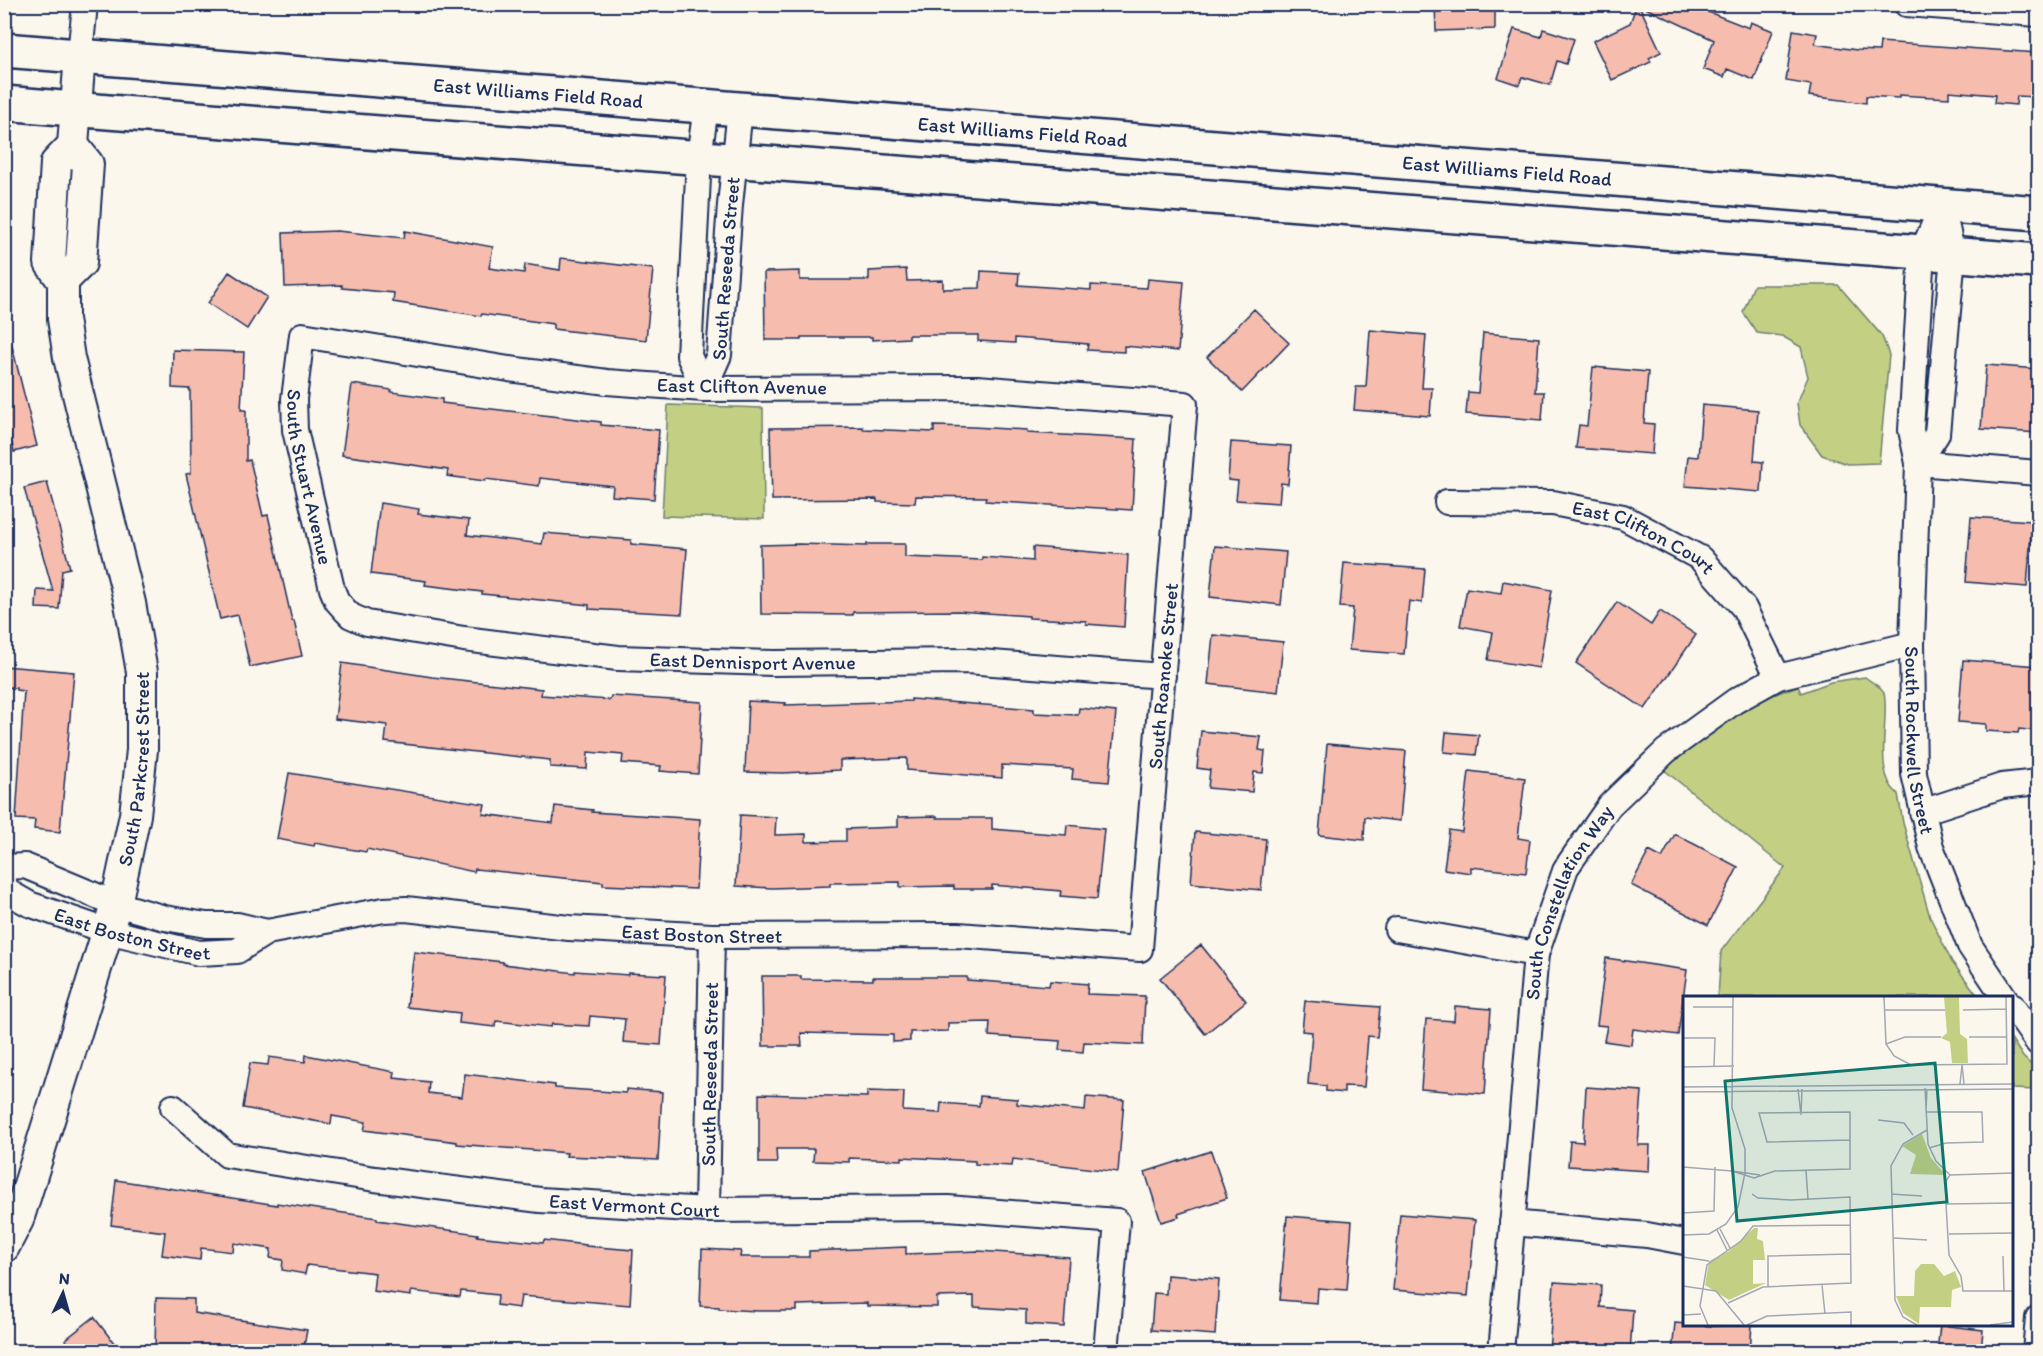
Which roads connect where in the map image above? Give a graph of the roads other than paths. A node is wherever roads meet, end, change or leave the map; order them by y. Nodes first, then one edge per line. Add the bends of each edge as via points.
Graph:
1 (86, 4) edge
2 (1906, 4) edge
3 (2038, 14) edge
4 (4, 50) edge
5 (80, 56) junction
6 (4, 103) edge
7 (706, 107) junction
8 (76, 108) junction
9 (740, 109) junction
10 (699, 157) junction
11 (734, 160) junction
12 (1942, 206) junction
13 (2038, 213) edge
14 (1938, 254) junction
15 (2038, 261) edge
16 (302, 335) joint
17 (704, 389) junction
18 (1185, 404) joint
19 (1918, 463) junction
20 (2038, 473) edge
21 (1447, 502) dead end
22 (348, 613) joint
23 (1912, 644) junction
24 (1163, 676) junction
25 (1778, 677) junction
26 (2038, 782) edge
27 (1922, 812) junction
28 (4, 867) edge
29 (4, 883) edge
30 (111, 917) junction
31 (1397, 929) dead end
32 (712, 936) junction
33 (1140, 949) joint
34 (1536, 954) junction
35 (2004, 996) edge
36 (2013, 1007) edge
37 (2038, 1043) edge
38 (173, 1107) dead end
39 (706, 1210) junction
40 (1512, 1223) junction
41 (1683, 1242) edge
42 (4, 1247) edge
43 (2038, 1318) edge
44 (1106, 1352) edge
45 (1501, 1352) edge
46 (2035, 1352) edge

1 - 5 street, South Parkcrest Street
2 - 3 street
4 - 5 main road, East Williams Field Road
5 - 7 main road, East Williams Field Road
5 - 8 street, South Parkcrest Street
6 - 8 main road
7 - 9 main road, East Williams Field Road
7 - 10 street, South Reseeda Street
8 - 10 main road
8 - 30 street, South Parkcrest Street via 73,145 88,164 81,263 63,281 63,319 69,358 130,603 142,672 139,791
9 - 11 street, South Reseeda Street
9 - 12 main road, East Williams Field Road
10 - 11 main road
10 - 17 street, South Reseeda Street via 689,356
11 - 14 main road
11 - 17 street, South Reseeda Street via 719,355
12 - 13 main road, East Williams Field Road
12 - 14 street, South Rockwell Street
14 - 15 main road
14 - 19 street, South Rockwell Street via 1911,430
16 - 17 street, East Clifton Avenue via 509,369
16 - 22 street, South Stuart Avenue via 294,399 297,446 332,589
17 - 18 street, East Clifton Avenue via 977,388
18 - 24 street, South Roanoke Street
19 - 20 street
19 - 23 street, South Rockwell Street
21 - 25 street, East Clifton Court via 1553,503 1623,518 1700,558 1744,608
22 - 24 street, East Dennisport Avenue via 367,623 618,658 774,663 968,661
23 - 25 street, South Constellation Way
23 - 27 street, South Rockwell Street via 1914,774
24 - 33 street, South Roanoke Street
25 - 34 street, South Constellation Way via 1735,701 1666,751 1610,805 1566,868
26 - 27 street via 2002,786
27 - 35 street, South Rockwell Street via 1931,847 1970,946
28 - 30 street, East Boston Street via 25,866
29 - 30 street, East Boston Street via 8,892 29,904
30 - 32 street, East Boston Street via 199,953 237,951 267,932 406,909 569,928
30 - 42 street, South Parkcrest Street via 18,1220
31 - 34 street
32 - 33 street, East Boston Street via 958,934
32 - 39 street, South Reseeda Street
34 - 40 street, South Constellation Way
36 - 37 street
38 - 39 street, East Vermont Court via 227,1155 540,1200
39 - 44 street, East Vermont Court via 948,1208 1117,1221
40 - 41 street
40 - 45 street, South Constellation Way
43 - 46 street

